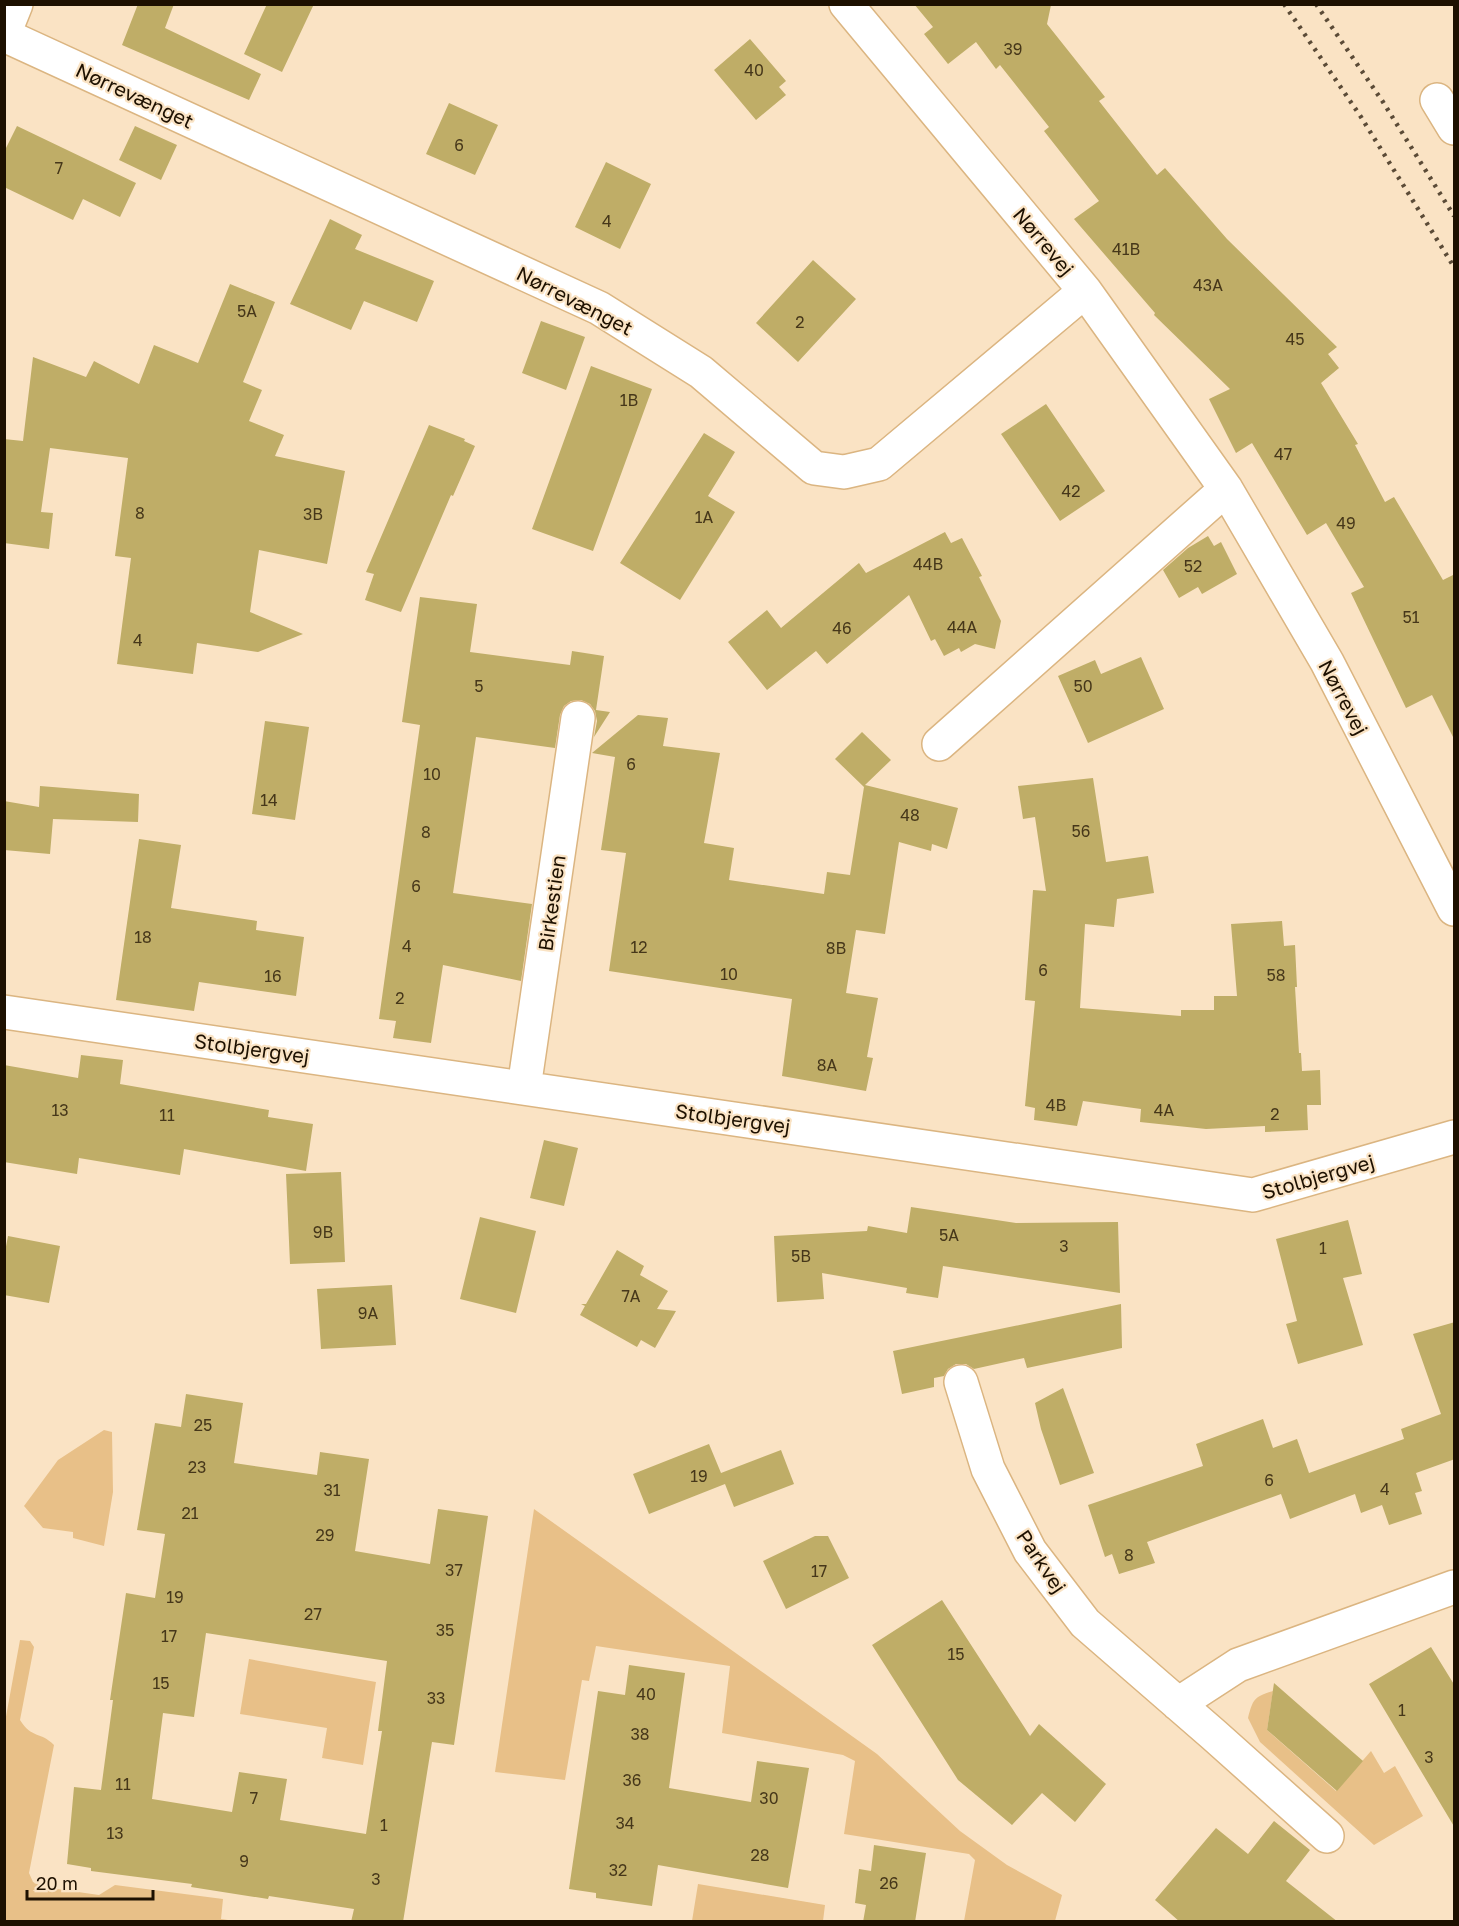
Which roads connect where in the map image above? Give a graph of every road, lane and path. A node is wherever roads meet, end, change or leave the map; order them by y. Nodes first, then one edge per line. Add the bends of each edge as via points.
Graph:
1 (16, 4) edge
2 (846, 4) edge
3 (4, 34) edge
4 (1437, 100) dead end
5 (1455, 128) edge
6 (1085, 291) junction
7 (1226, 489) junction
8 (578, 718) dead end
9 (939, 744) dead end
10 (1455, 909) edge
11 (4, 1012) edge
12 (524, 1088) junction
13 (1455, 1137) edge
14 (961, 1382) dead end
15 (1455, 1587) edge
16 (1178, 1704) junction
17 (1327, 1836) dead end

1 - 3 street, Nørrevænget
2 - 6 street, Nørrevej
3 - 6 street, Nørrevænget via 599,308 700,372 814,468 844,472 879,464
4 - 5 street
6 - 7 street, Nørrevej
7 - 9 street
7 - 10 street, Nørrevej via 1327,662
8 - 12 street, Birkestien
11 - 12 street, Stolbjergvej
12 - 13 street, Stolbjergvej via 1252,1195
14 - 16 street, Parkvej via 988,1469 1030,1551 1085,1623
15 - 16 street via 1238,1665
16 - 17 street, Parkvej

